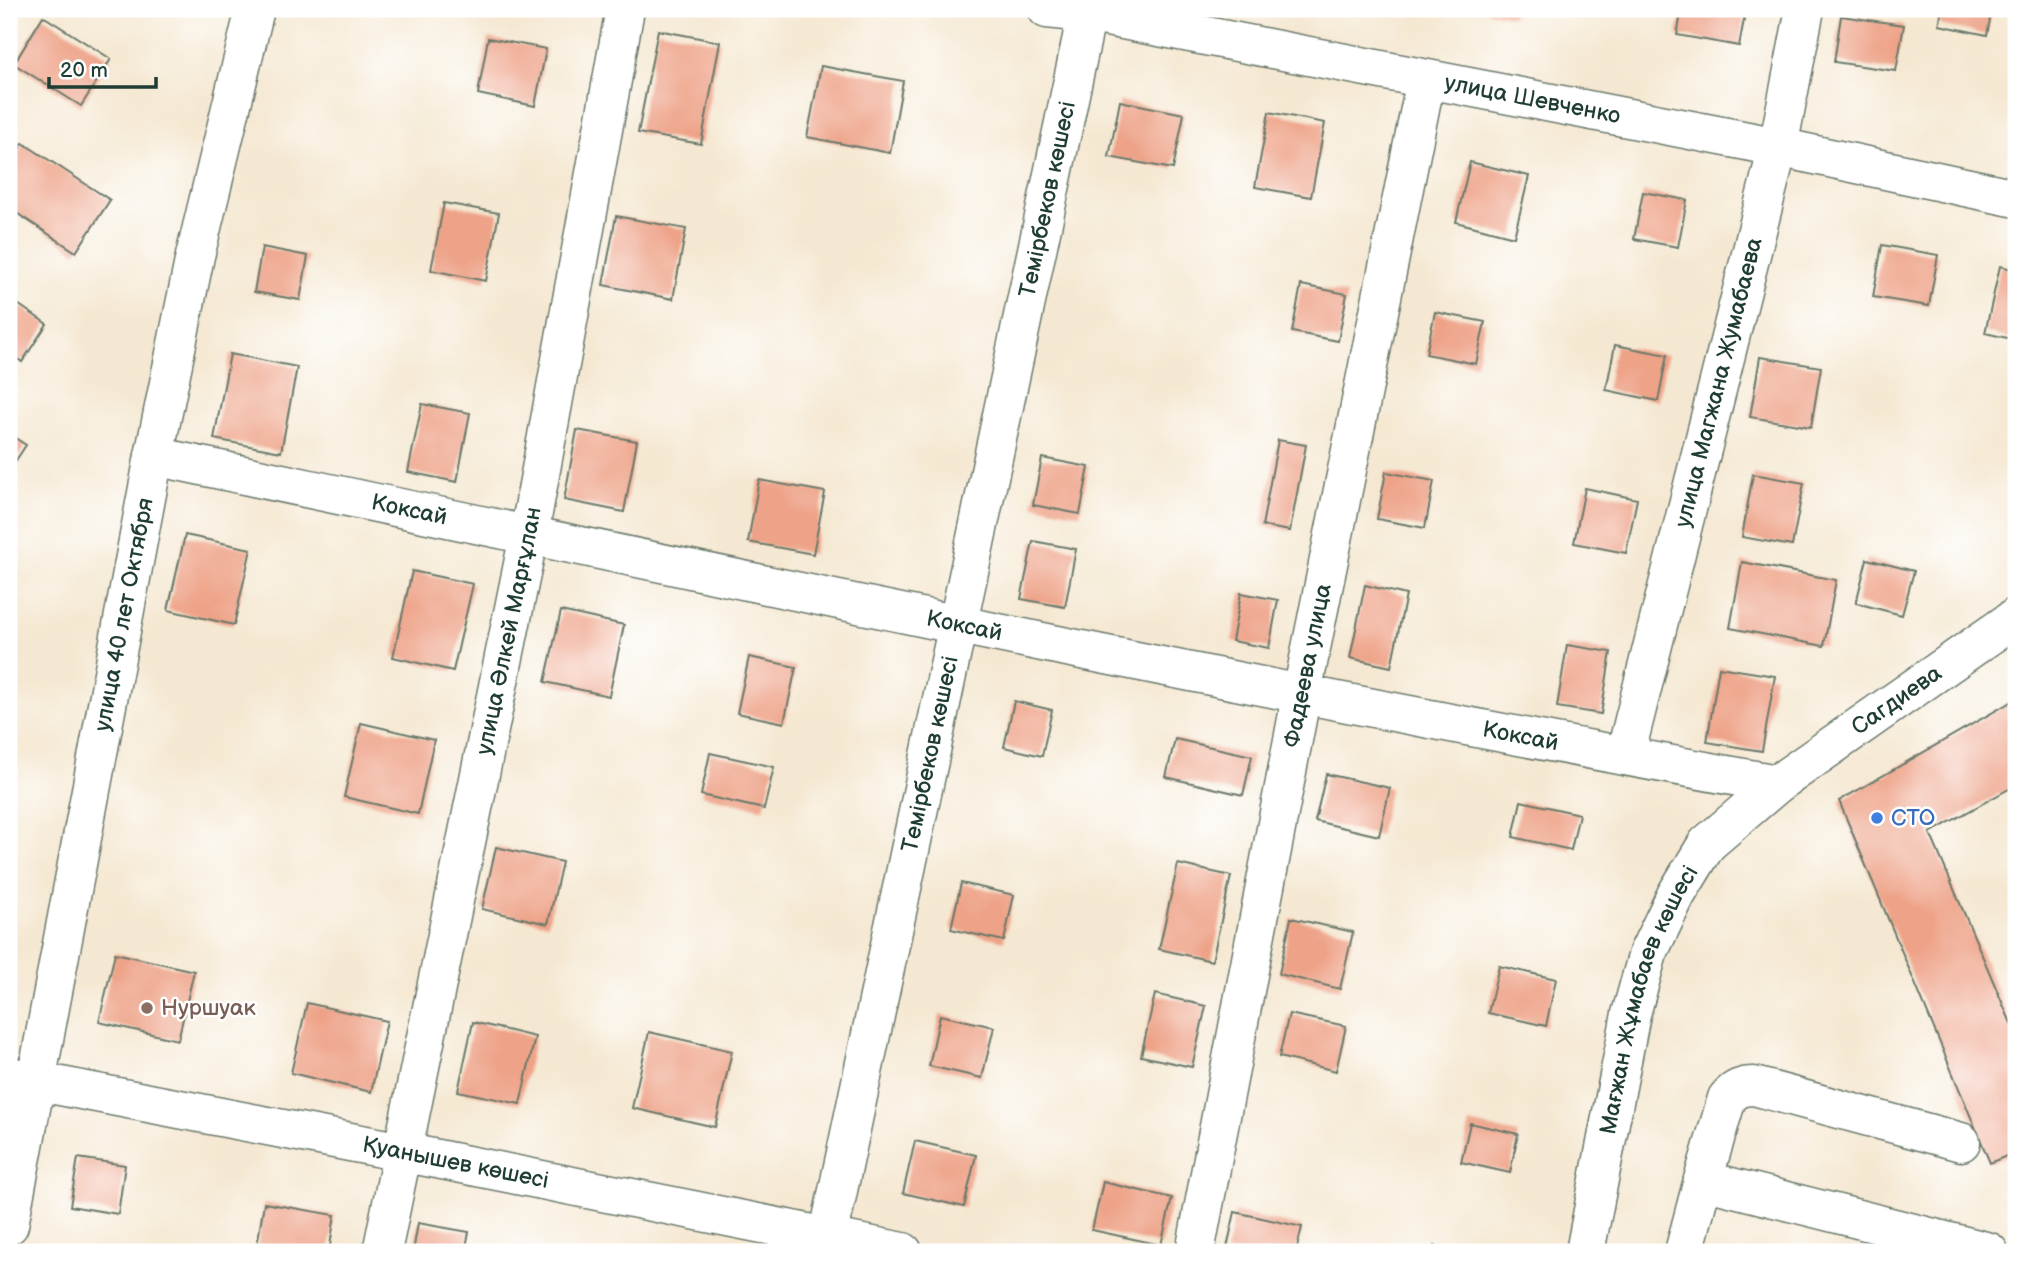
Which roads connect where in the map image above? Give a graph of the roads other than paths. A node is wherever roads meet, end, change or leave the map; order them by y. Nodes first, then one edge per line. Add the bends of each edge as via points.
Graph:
1 (255, 9) edge
2 (625, 9) edge
3 (1047, 9) edge
4 (1805, 9) edge
5 (1087, 11) edge
6 (1426, 79) junction
7 (1777, 147) junction
8 (2016, 198) edge
9 (154, 456) junction
10 (529, 535) junction
11 (2016, 617) edge
12 (958, 625) junction
13 (1303, 693) junction
14 (1625, 756) junction
15 (1777, 784) junction
16 (23, 1079) edge
17 (1961, 1142) dead end
18 (402, 1152) junction
19 (1703, 1180) junction
20 (9, 1225) edge
21 (827, 1245) edge
22 (382, 1252) edge
23 (903, 1252) edge
24 (1195, 1252) edge
25 (1585, 1252) edge
26 (1684, 1252) edge
27 (1989, 1252) edge

1 - 9 street, улица 40 лет Октября via 195,256
2 - 10 street, улица Әлкей Марғұлан
3 - 5 street, улица Шевченко
4 - 7 street, улица Магжана Жумабаева
5 - 6 street, улица Шевченко
5 - 12 street, Темірбеков көшесі
6 - 7 street, улица Шевченко
6 - 13 street, Фадеева улица
7 - 8 street, улица Шевченко
7 - 14 street, улица Магжана Жумабаева
9 - 10 street, Коксай
9 - 16 street, улица 40 лет Октября
10 - 12 street, Коксай
10 - 18 street, улица Әлкей Марғұлан
11 - 15 street, Сагдиева
12 - 13 street, Коксай
12 - 21 street, Темірбеков көшесі
13 - 14 street, Коксай
13 - 24 street, Фадеева улица
14 - 15 street, Коксай
15 - 25 street, Мағжан Жұмабаев көшесі via 1707,844 1648,953 1631,1014
16 - 18 street, Қуанышев көшесі
16 - 20 street, улица 40 лет Октября
17 - 19 street via 1743,1086 1727,1098
18 - 21 street, Қуанышев көшесі
18 - 22 street, улица Әлкей Марғұлан
19 - 26 street
19 - 27 street
21 - 23 street, Қуанышев көшесі

